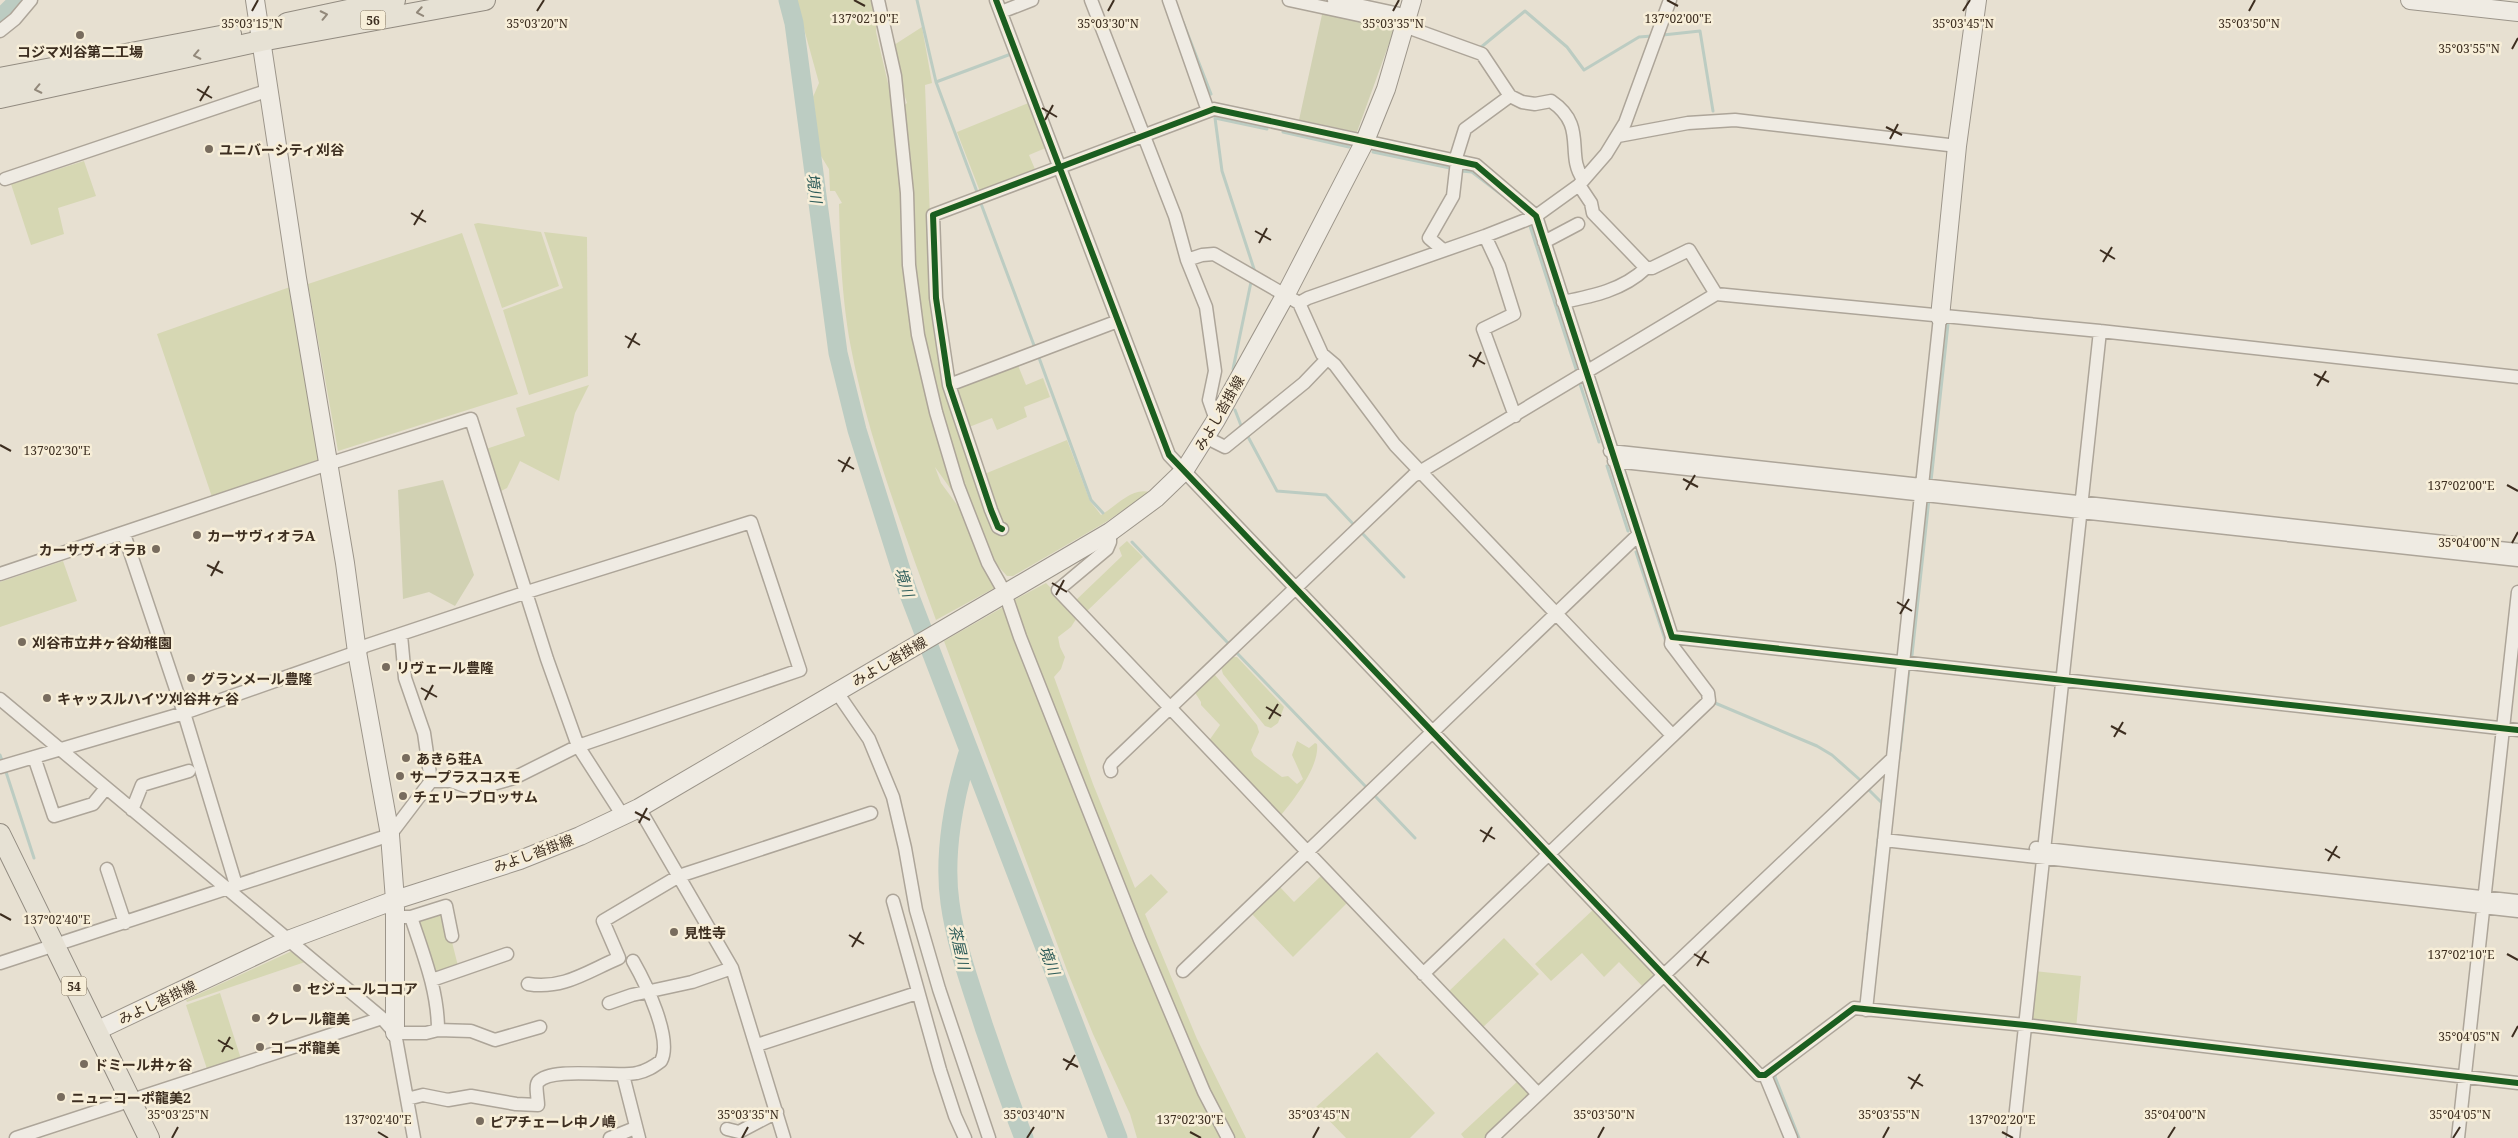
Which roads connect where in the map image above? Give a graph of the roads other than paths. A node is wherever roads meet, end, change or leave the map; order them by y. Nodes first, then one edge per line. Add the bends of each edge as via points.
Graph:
1 (31, 0) edge
2 (255, 0) edge
3 (395, 0) edge
4 (485, 0) edge
5 (878, 0) edge
6 (1032, 0) edge
7 (1091, 0) edge
8 (1168, 0) edge
9 (1289, 0) edge
10 (1334, 0) edge
11 (1670, 0) edge
12 (1977, 0) edge
13 (2410, 0) edge
14 (998, 6) edge
15 (2518, 12) edge
16 (1409, 15) edge
17 (0, 31) edge
18 (260, 35) junction
19 (0, 78) edge
20 (269, 90) junction
21 (1510, 96) junction
22 (0, 98) edge
23 (1208, 110) junction
24 (1143, 136) junction
25 (1618, 136) junction
26 (1365, 141) junction
27 (1957, 146) junction
28 (1456, 161) junction
29 (1059, 167) junction
30 (5, 179) dead end
31 (1581, 182) junction
32 (1536, 216) junction
33 (1578, 224) dead end
34 (1485, 236) junction
35 (1544, 242) junction
36 (1442, 250) junction
37 (1187, 260) junction
38 (1646, 268) junction
39 (1716, 294) junction
40 (1292, 299) junction
41 (1563, 302) junction
42 (1940, 317) junction
43 (1118, 321) junction
44 (2100, 331) junction
45 (1327, 359) junction
46 (1586, 374) junction
47 (2518, 377) edge
48 (949, 385) junction
49 (1515, 416) junction
50 (1216, 420) junction
51 (1205, 437) junction
52 (1612, 456) junction
53 (328, 464) junction
54 (1184, 471) junction
55 (1422, 471) junction
56 (1922, 490) junction
57 (2082, 507) junction
58 (1002, 530) dead end
59 (1110, 532) junction
60 (124, 534) junction
61 (1637, 536) junction
62 (2518, 550) edge
63 (2518, 560) edge
64 (0, 574) edge
65 (1295, 589) junction
66 (527, 592) junction
67 (2518, 592) edge
68 (1005, 593) junction
69 (1558, 613) junction
70 (401, 634) junction
71 (1672, 637) junction
72 (357, 652) junction
73 (1904, 662) junction
74 (2062, 681) junction
75 (841, 689) junction
76 (0, 699) edge
77 (1170, 708) junction
78 (184, 713) junction
79 (2503, 728) junction
80 (2518, 730) edge
81 (1432, 733) junction
82 (1672, 735) junction
83 (578, 746) junction
84 (58, 748) junction
85 (34, 757) junction
86 (1894, 758) junction
87 (2, 766) edge
88 (189, 771) dead end
89 (1111, 771) dead end
90 (431, 781) junction
91 (106, 788) junction
92 (639, 808) junction
93 (132, 810) junction
94 (871, 813) dead end
95 (623, 816) junction
96 (0, 834) edge
97 (390, 835) junction
98 (1884, 836) junction
99 (1307, 852) junction
100 (1548, 854) junction
101 (2043, 854) junction
102 (108, 869) dead end
103 (679, 876) junction
104 (231, 886) junction
105 (893, 901) dead end
106 (2518, 901) edge
107 (2484, 902) junction
108 (400, 911) junction
109 (2518, 911) edge
110 (125, 923) junction
111 (452, 936) dead end
112 (288, 940) junction
113 (54, 944) junction
114 (507, 954) dead end
115 (633, 961) dead end
116 (0, 964) edge
117 (732, 968) junction
118 (1183, 971) dead end
119 (1422, 974) junction
120 (1663, 975) junction
121 (432, 980) junction
122 (528, 984) dead end
123 (650, 992) junction
124 (917, 993) junction
125 (609, 1003) dead end
126 (1866, 1010) junction
127 (382, 1018) junction
128 (2025, 1025) junction
129 (540, 1027) dead end
130 (438, 1030) junction
131 (96, 1031) junction
132 (395, 1033) junction
133 (757, 1045) junction
134 (623, 1075) junction
135 (1765, 1075) junction
136 (2464, 1077) junction
137 (2518, 1083) edge
138 (1538, 1094) junction
139 (407, 1099) junction
140 (130, 1100) junction
141 (777, 1112) junction
142 (727, 1129) dead end
143 (637, 1133) edge
144 (16, 1138) edge
145 (149, 1138) edge
146 (414, 1138) edge
147 (610, 1138) edge
148 (784, 1138) edge
149 (965, 1138) edge
150 (989, 1138) edge
151 (1228, 1138) edge
152 (1492, 1138) edge
153 (1791, 1138) edge
154 (2013, 1138) edge
155 (2458, 1138) edge

1 - 17 street via 16,20
2 - 18 main road
18 -> 3 main road, 56
4 -> 18 main road, 56
5 - 68 street via 895,76 907,193 909,265 918,335 958,486 988,563
6 - 14 street
7 - 24 street
8 - 23 street
9 - 16 street via 1396,24
10 - 16 street
11 - 25 street
12 - 27 main road
13 - 15 main road
14 - 29 street
16 - 21 street via 1482,54
16 - 26 main road, みよし沓掛線 via 1386,89
18 - 19 main road, 56
18 - 20 main road
18 -> 22 main road, 56
20 - 30 street
20 - 53 main road
21 - 28 street via 1465,129
21 - 31 street via 1535,104 1551,101 1561,107 1573,128
23 - 24 street via 1202,116
23 - 26 street
24 - 29 street
24 - 37 street via 1175,216
25 - 27 street via 1688,123 1734,120
25 - 31 street
26 - 28 street
26 - 40 main road, みよし沓掛線
27 - 42 main road
28 - 32 street via 1476,165
28 - 36 street via 1453,196 1429,238
29 - 43 street
29 - 48 street via 933,215 936,298
31 - 32 street
31 - 38 street via 1593,213
32 - 34 street
32 - 35 street
33 - 35 street
34 - 36 street
34 - 49 street via 1499,266 1514,314 1483,329
35 - 41 street
36 - 40 street via 1316,295
37 - 40 street via 1214,254
37 - 50 street via 1206,307 1215,371 1209,400
38 - 39 street via 1689,250
38 - 41 street via 1625,285
39 - 42 street
39 - 46 street
40 - 45 street
40 - 50 main road, みよし沓掛線
41 - 46 street
42 - 44 street
42 - 56 street
43 - 48 street
43 - 54 street via 1169,455
44 - 47 street
44 - 57 street
45 - 51 street via 1304,383 1225,447
45 - 55 street via 1335,365 1395,445
46 - 49 street
46 - 52 street
48 - 58 street via 991,510
49 - 55 street
50 - 51 main road, みよし沓掛線
51 - 54 main road, みよし沓掛線
52 - 56 street
52 - 61 street
53 - 60 street
53 - 66 street via 471,419
53 - 72 main road
54 - 59 main road, みよし沓掛線 via 1156,498
54 - 65 street
55 - 65 street
55 - 69 street
56 - 57 street
56 - 73 street
57 - 62 street
57 - 63 street
57 - 74 street
59 - 68 main road, みよし沓掛線
59 - 77 street via 1107,549 1058,590
60 - 64 street
60 - 78 street
61 - 69 street
61 - 71 street
65 - 77 street
65 - 81 street
66 - 70 street
66 - 83 street
66 - 83 street via 751,522 797,660 800,670
67 - 79 street
68 - 75 main road, みよし沓掛線
68 - 151 street via 1140,940 1204,1092
69 - 81 street
69 - 82 street
70 - 72 street via 365,646
70 - 90 street via 405,678 424,733
71 - 73 street
71 - 82 street via 1672,644 1708,693 1709,701
72 - 78 street
72 - 97 main road
73 - 74 street
73 - 86 street
74 - 79 street
74 - 101 street
75 - 92 main road, みよし沓掛線
75 - 150 street via 869,739 892,797 918,919
76 - 84 street
77 - 89 street via 1112,763
77 - 99 street
78 - 84 street
78 - 104 street
79 - 80 street
79 - 107 street
81 - 99 street
81 - 100 street
82 - 100 street
83 - 90 street via 514,778 486,786 468,787 451,781
83 - 95 street
84 - 85 street
84 - 91 street
85 - 87 street
85 - 91 street via 54,816 93,804
86 - 98 street
86 - 120 street
88 - 93 street via 142,786
90 - 97 street
91 - 93 street
92 - 95 main road, みよし沓掛線
92 - 103 street
93 - 104 street
94 - 103 street
95 - 108 main road, みよし沓掛線
96 - 113 main road, 54
97 - 104 street
97 - 108 main road
98 - 101 street
98 - 126 street
99 - 118 street
99 - 119 street
100 - 119 street
100 - 120 street
101 - 107 street
101 - 128 street
102 - 110 street
103 - 117 street
103 - 122 street via 603,921 619,958 571,982 554,986
104 - 110 street
104 - 112 street
105 - 124 street
106 - 107 street
107 - 109 street
107 - 136 street
108 - 111 street via 446,906
108 - 112 main road, みよし沓掛線
108 - 121 street
108 - 132 main road
110 - 113 street
112 - 127 street
112 - 131 main road, みよし沓掛線
113 - 116 street
113 - 131 main road, 54
114 - 121 street
115 - 123 street
117 - 123 street
117 - 133 street
119 - 138 street
120 - 135 street via 1759,1075
120 - 138 street
121 - 130 street via 438,1009
123 - 125 street
123 - 134 street via 665,1047 664,1055 650,1069
124 - 133 street
124 - 149 street via 955,1116
126 - 128 street
126 - 135 street via 1854,1008
127 - 132 street
127 - 140 street
128 - 136 street
128 - 154 street
129 - 130 street via 495,1040 471,1031
130 - 132 street
131 - 140 main road, 54
132 - 139 street
133 - 141 street
134 - 139 street via 572,1073 544,1078 537,1086 538,1105 471,1096 448,1100 423,1095
134 - 143 street
135 - 153 street
136 - 137 street
136 - 155 street
138 - 152 street
139 - 146 street
140 - 144 street
140 - 145 main road, 54
141 - 142 street via 739,1132
141 - 148 street
143 - 147 street

